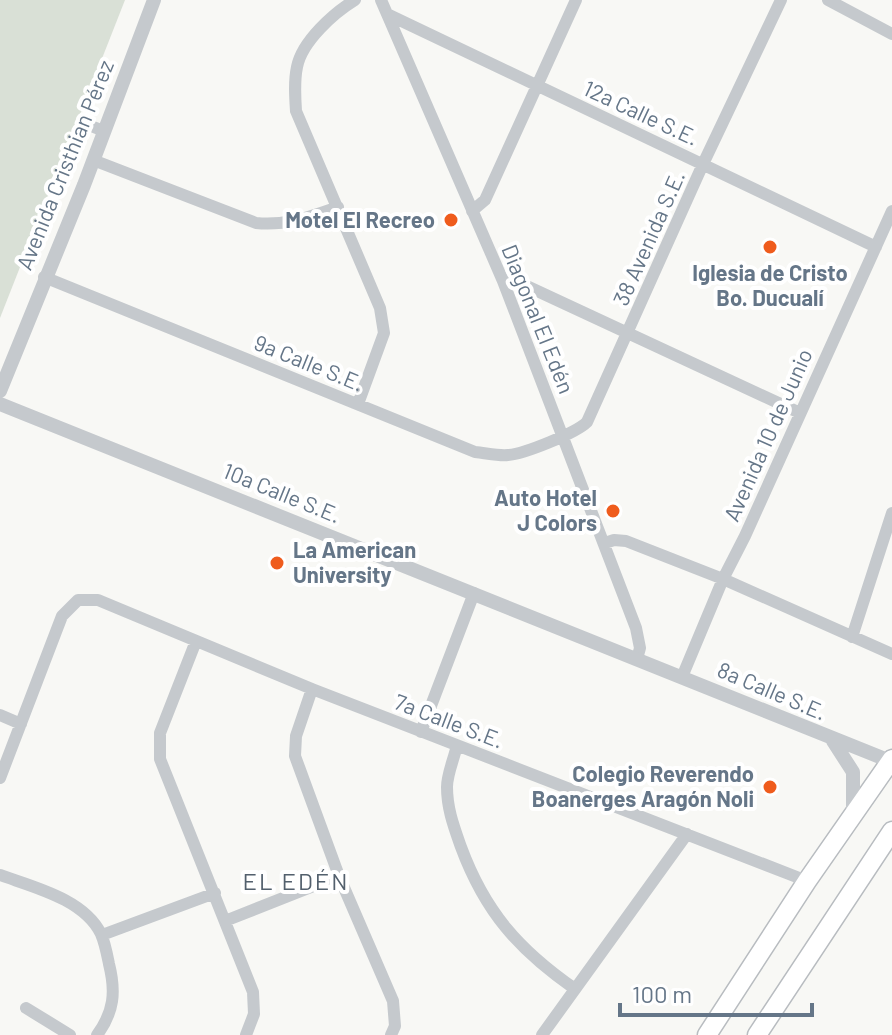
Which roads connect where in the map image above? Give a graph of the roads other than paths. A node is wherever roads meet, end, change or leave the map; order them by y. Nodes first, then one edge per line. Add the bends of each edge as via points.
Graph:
1 (154, 0) edge
2 (355, 0) edge
3 (381, 0) edge
4 (576, 0) edge
5 (781, 0) edge
6 (828, 0) edge
7 (389, 15) junction
8 (892, 34) edge
9 (538, 86) junction
10 (83, 123) dead end
11 (104, 131) junction
12 (93, 160) junction
13 (703, 164) junction
14 (338, 207) junction
15 (472, 211) junction
16 (892, 211) edge
17 (876, 247) junction
18 (44, 277) junction
19 (503, 281) junction
20 (629, 333) junction
21 (0, 391) edge
22 (0, 404) edge
23 (358, 404) junction
24 (800, 413) junction
25 (563, 437) junction
26 (891, 521) edge
27 (605, 543) junction
28 (723, 579) junction
29 (474, 593) junction
30 (852, 637) junction
31 (196, 641) junction
32 (892, 654) edge
33 (637, 659) junction
34 (682, 677) junction
35 (312, 689) junction
36 (0, 715) edge
37 (21, 724) junction
38 (421, 732) junction
39 (833, 740) junction
40 (457, 745) junction
41 (891, 760) edge
42 (0, 778) edge
43 (853, 813) junction
44 (892, 831) edge
45 (687, 834) junction
46 (0, 875) edge
47 (339, 876) junction
48 (807, 881) junction
49 (215, 893) junction
50 (225, 921) junction
51 (102, 935) junction
52 (575, 989) junction
53 (26, 1008) dead end
54 (70, 1035) edge
55 (97, 1035) edge
56 (246, 1035) edge
57 (391, 1035) edge
58 (542, 1035) edge
59 (707, 1035) edge
60 (757, 1035) edge

1 - 11 street, Avenida Cristhian Pérez
2 - 14 street via 311,41 297,63 294,89 296,111
3 - 7 street, Diagonal El Edén
4 - 9 street
5 - 13 street, 38 Avenida S.E.
6 - 8 street
7 - 9 street, 12a Calle S.E.
7 - 15 street, Diagonal El Edén
9 - 13 street, 12a Calle S.E.
9 - 15 street via 485,200
10 - 11 street
11 - 12 street, Avenida Cristhian Pérez
12 - 14 street via 256,223 293,222
12 - 18 street, Avenida Cristhian Pérez
13 - 17 street, 12a Calle S.E.
13 - 20 street, 38 Avenida S.E.
14 - 23 street via 380,308 384,333
15 - 19 street, Diagonal El Edén
16 - 17 street, Avenida 10 de Junio
17 - 24 street, Avenida 10 de Junio
18 - 21 street, Avenida Cristhian Pérez
18 - 23 street, 9a Calle S.E.
19 - 20 street via 518,282
19 - 25 street, Diagonal El Edén
20 - 24 street
20 - 25 street, 38 Avenida S.E. via 587,422
22 - 29 street, 10a Calle S.E.
23 - 25 street, 9a Calle S.E. via 475,452 510,455
24 - 28 street, Avenida 10 de Junio
25 - 27 street, Diagonal El Edén
26 - 30 street
27 - 28 street via 626,541
27 - 33 street, Diagonal El Edén via 638,637
28 - 30 street
28 - 34 street, Avenida 10 de Junio
29 - 33 street, 10a Calle S.E.
29 - 38 street
30 - 32 street
31 - 35 street, 7a Calle S.E.
31 - 37 street, 7a Calle S.E. via 98,600 78,600 62,616
31 - 49 street via 158,746
33 - 34 street, 8a Calle S.E.
34 - 39 street, 8a Calle S.E.
35 - 38 street, 7a Calle S.E.
35 - 47 street via 295,756
36 - 37 street
37 - 42 street
38 - 40 street, 7a Calle S.E.
39 - 41 street, 8a Calle S.E.
39 - 43 street via 853,772
40 - 45 street, 7a Calle S.E.
40 - 52 street via 447,783 448,812 482,896 510,935
41 - 43 main road
43 - 48 main road
44 - 60 main road
45 - 48 street, 7a Calle S.E.
45 - 52 street
46 - 51 street via 61,898 92,919
47 - 50 street
47 - 57 street via 393,1001
48 - 59 main road
49 - 50 street
49 - 51 street
50 - 56 street via 253,992 254,1014
51 - 55 street via 113,1005
52 - 58 street
53 - 54 street

